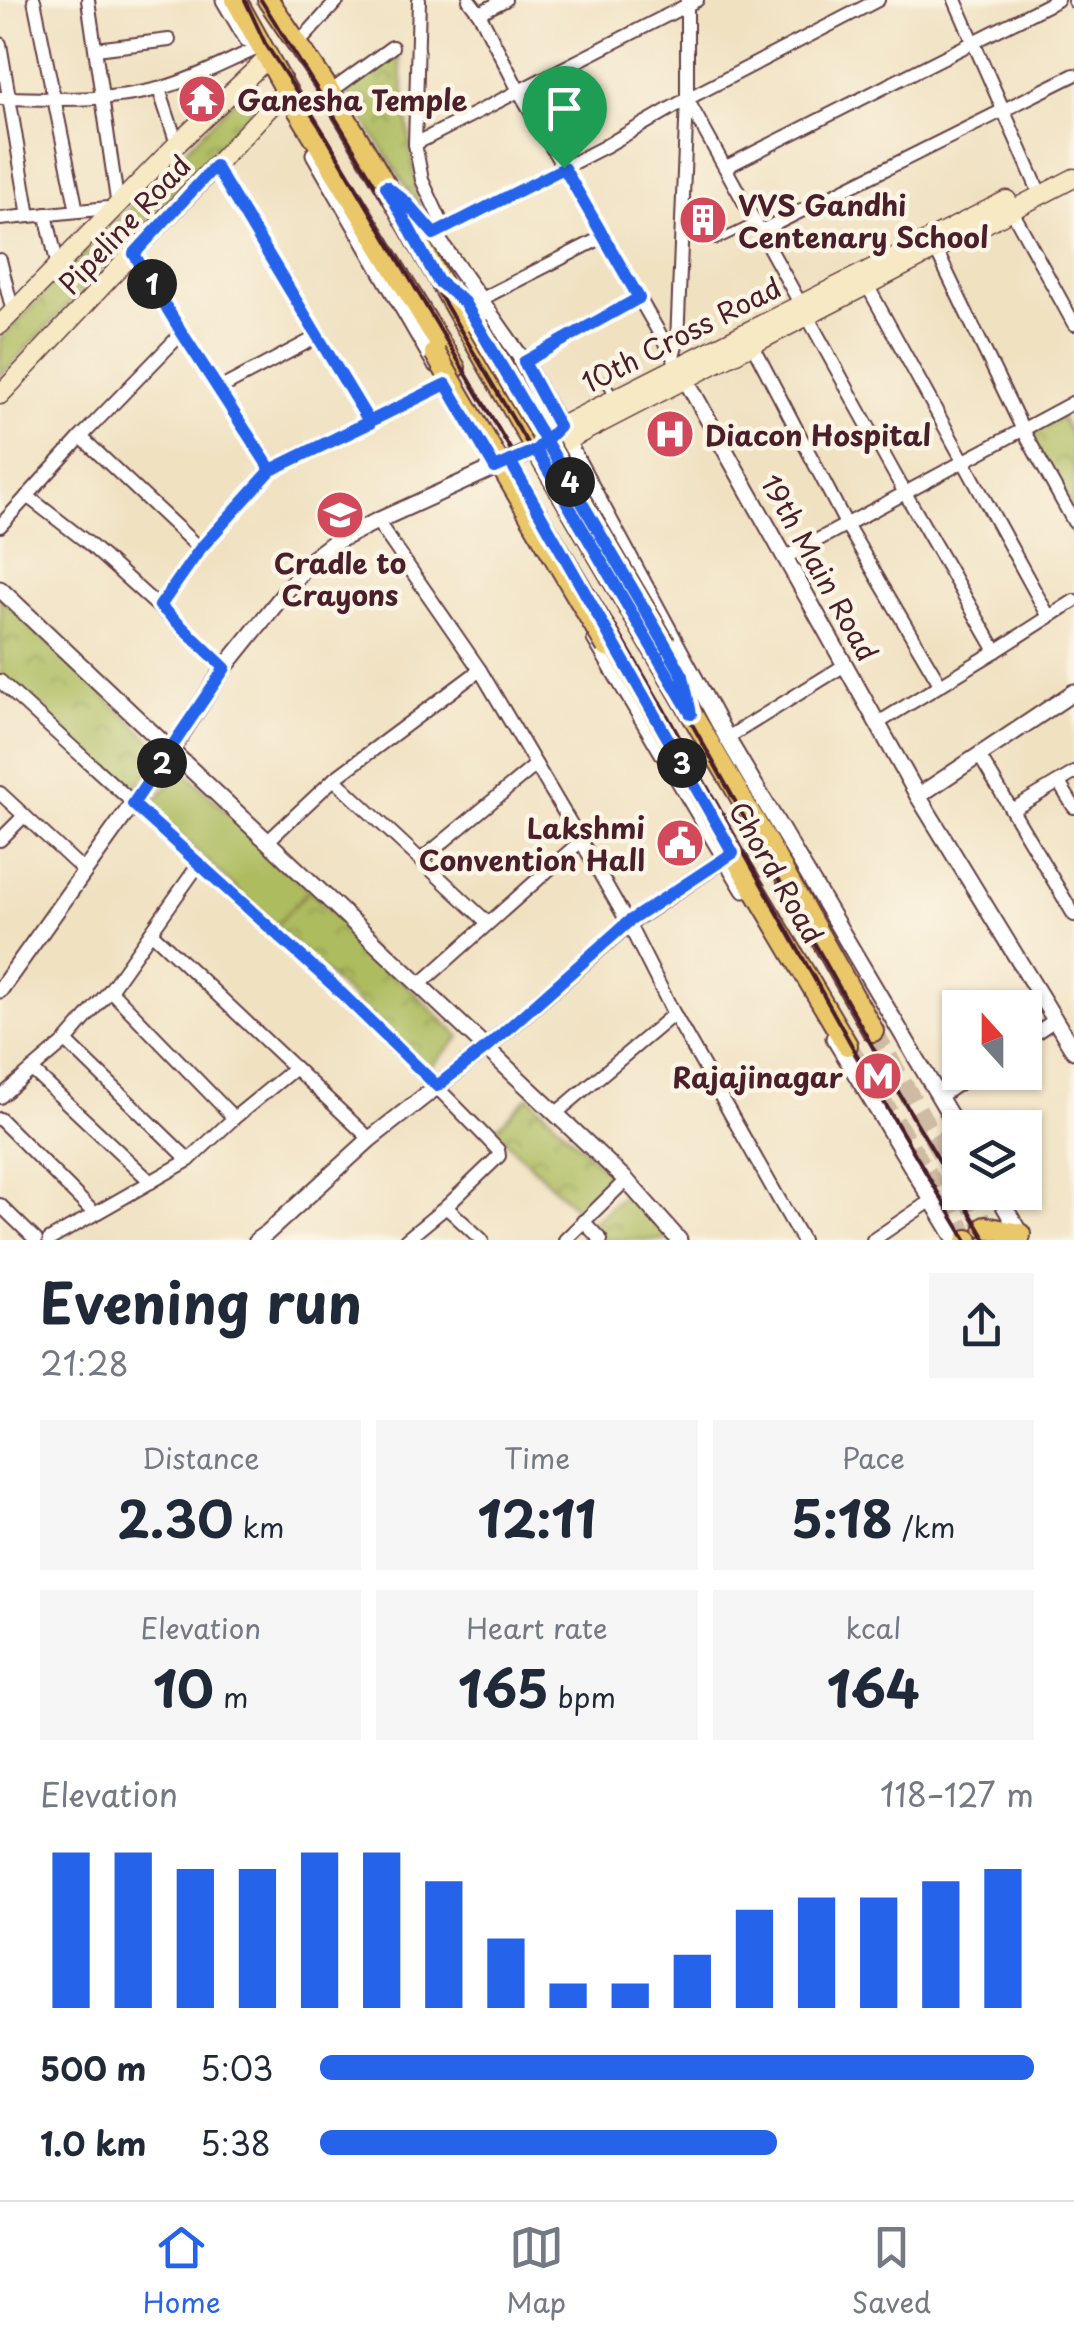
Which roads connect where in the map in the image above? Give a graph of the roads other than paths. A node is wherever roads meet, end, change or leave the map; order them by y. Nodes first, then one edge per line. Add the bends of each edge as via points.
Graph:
1 (34, 0) edge
2 (88, 0) edge
3 (224, 0) edge
4 (236, 0) edge
5 (268, 0) edge
6 (338, 0) edge
7 (420, 0) edge
8 (469, 0) edge
9 (506, 0) edge
10 (878, 0) edge
11 (955, 0) edge
12 (1057, 0) edge
13 (690, 2) edge
14 (479, 13) junction
15 (170, 40) dead end
16 (974, 42) junction
17 (0, 44) edge
18 (297, 45) junction
19 (392, 46) dead end
20 (96, 49) junction
21 (262, 54) junction
22 (1074, 75) edge
23 (159, 89) junction
24 (519, 90) junction
25 (330, 92) junction
26 (284, 93) junction
27 (5, 98) edge
28 (102, 98) junction
29 (687, 99) junction
30 (55, 100) junction
31 (1004, 111) junction
32 (178, 144) junction
33 (415, 144) junction
34 (1074, 165) edge
35 (215, 166) junction
36 (726, 167) junction
37 (564, 168) junction
38 (1074, 178) edge
39 (386, 186) junction
40 (1038, 190) junction
41 (118, 207) junction
42 (77, 211) junction
43 (1012, 211) junction
44 (46, 214) junction
45 (29, 216) junction
46 (0, 219) edge
47 (759, 227) junction
48 (440, 232) junction
49 (604, 238) junction
50 (716, 241) dead end
51 (936, 250) junction
52 (134, 254) junction
53 (0, 260) edge
54 (58, 267) junction
55 (438, 281) junction
56 (868, 285) junction
57 (639, 298) junction
58 (479, 300) junction
59 (417, 303) junction
60 (804, 310) junction
61 (6, 318) edge
62 (1074, 324) edge
63 (182, 333) junction
64 (319, 336) junction
65 (752, 344) junction
66 (524, 362) junction
67 (679, 367) junction
68 (605, 380) dead end
69 (446, 384) junction
70 (219, 389) junction
71 (0, 395) edge
72 (615, 399) junction
73 (1074, 402) edge
74 (370, 423) junction
75 (1023, 430) junction
76 (562, 434) junction
77 (81, 437) junction
78 (536, 450) junction
79 (963, 462) junction
80 (502, 464) junction
81 (271, 470) junction
82 (906, 493) junction
83 (27, 496) junction
84 (378, 521) junction
85 (1074, 522) edge
86 (846, 524) junction
87 (0, 526) edge
88 (200, 549) junction
89 (786, 557) junction
90 (0, 589) edge
91 (1074, 601) edge
92 (160, 606) junction
93 (1048, 617) junction
94 (996, 652) junction
95 (846, 664) junction
96 (225, 668) junction
97 (480, 670) junction
98 (0, 681) edge
99 (940, 684) junction
100 (1074, 692) edge
101 (648, 704) junction
102 (691, 714) junction
103 (878, 722) junction
104 (727, 738) junction
105 (172, 750) junction
106 (979, 755) junction
107 (536, 765) junction
108 (1074, 773) edge
109 (334, 778) junction
110 (1059, 782) junction
111 (0, 793) edge
112 (918, 796) junction
113 (133, 804) junction
114 (1074, 808) edge
115 (1012, 810) junction
116 (24, 816) junction
117 (0, 840) edge
118 (268, 841) junction
119 (581, 842) junction
120 (728, 856) junction
121 (421, 860) junction
122 (199, 864) junction
123 (84, 871) junction
124 (1074, 915) edge
125 (628, 922) junction
126 (488, 923) junction
127 (151, 932) junction
128 (418, 986) junction
129 (0, 990) edge
130 (110, 990) junction
131 (674, 1014) junction
132 (1055, 1020) junction
133 (1042, 1029) edge
134 (873, 1031) tunnel mouth
135 (66, 1041) junction
136 (848, 1045) tunnel mouth
137 (486, 1048) junction
138 (1074, 1052) edge
139 (294, 1068) junction
140 (32, 1070) junction
141 (437, 1086) junction
142 (949, 1090) edge
143 (939, 1097) junction
144 (0, 1098) edge
145 (947, 1110) edge
146 (556, 1114) junction
147 (234, 1118) junction
148 (0, 1119) edge
149 (370, 1140) junction
150 (189, 1160) junction
151 (626, 1180) junction
152 (150, 1182) junction
153 (932, 1200) junction
154 (0, 1205) edge
155 (446, 1207) junction
156 (1006, 1210) edge
157 (95, 1214) junction
158 (584, 1221) junction
159 (976, 1237) edge
160 (1022, 1237) edge
161 (265, 1238) edge
162 (36, 1240) edge
163 (49, 1240) edge
164 (406, 1240) edge
165 (482, 1240) edge
166 (564, 1240) edge
167 (601, 1240) edge
168 (678, 1240) edge
169 (802, 1240) edge
170 (874, 1240) edge
171 (956, 1240) edge

1 - 30 street
2 - 20 street
3 - 21 street
4 - 21 main road, Chord Road
5 - 18 main road, Chord Road
6 - 18 street
7 - 33 street
8 - 14 street, 19th Main Road
9 - 14 street
10 - 29 street
11 - 16 street
12 - 16 street
13 - 24 street
13 - 29 street
14 - 24 street, 19th Main Road
15 - 20 street
16 - 31 street
16 - 36 street
17 - 27 street
18 - 25 main road, Chord Road
19 - 25 street
20 - 28 street
21 - 23 street
21 - 26 main road, Chord Road
21 - 32 main road, Pipeline Road
22 - 31 street
23 - 28 street
23 - 32 street
24 - 33 street
24 - 37 street, 19th Main Road
25 - 39 main road, Chord Road
26 - 35 main road, Pipeline Road
26 - 59 main road, Chord Road
26 - 69 street
27 - 30 street
27 - 45 street
28 - 30 street
28 - 41 street
29 - 36 street
29 - 37 street
29 - 67 street
30 - 42 street
31 - 40 street
31 - 47 street
32 - 41 main road, Pipeline Road
33 - 48 street
34 - 40 main road, 10th Cross Road
35 - 52 main road, Pipeline Road
35 - 64 street
36 - 47 street
37 - 48 street
37 - 49 street, 19th Main Road
38 - 40 main road, 10th Cross Road
39 - 48 street, Chord Road
39 - 55 main road, Chord Road
40 - 43 main road, 10th Cross Road
40 - 60 main road, 10th Cross Road
41 - 42 street
41 - 54 main road, Pipeline Road
42 - 44 street
43 - 51 main road, 10th Cross Road
43 - 62 street
44 - 45 street
44 - 54 street
45 - 46 street
47 - 50 lane
47 - 60 street
48 - 58 street, Chord Road
49 - 57 street, 19th Main Road
49 - 58 street
51 - 56 main road, 10th Cross Road
51 - 75 street
52 - 63 street
52 - 71 main road, Pipeline Road
53 - 61 street
54 - 61 main road, Pipeline Road
55 - 78 main road, Chord Road
55 - 102 main road, bridge via 464,302 665,644 683,676
56 - 60 main road, 10th Cross Road
56 - 79 street
57 - 66 street
57 - 67 street, 19th Main Road
58 - 66 street, Chord Road
59 - 80 main road, Chord Road
59 - 101 main road, bridge via 424,335 631,688
60 - 65 main road, 10th Cross Road
60 - 67 main road, 10th Cross Road
60 - 82 street
63 - 70 street
63 - 77 street
64 - 70 street
64 - 74 street
65 - 67 main road, 10th Cross Road
65 - 86 street
66 - 76 street, Chord Road
67 - 72 main road, 10th Cross Road
67 - 76 main road, 10th Cross Road
67 - 89 street, 19th Main Road
68 - 72 lane
69 - 74 street
69 - 80 street
70 - 81 street
72 - 76 main road, 10th Cross Road
73 - 75 street
74 - 81 street
75 - 79 street
75 - 85 street
76 - 78 main road, 10th Cross Road
76 - 104 street, Chord Road
77 - 83 street
77 - 88 street
78 - 80 main road, 10th Cross Road
78 - 102 main road, Chord Road
79 - 82 street
79 - 93 street
80 - 84 street
80 - 101 main road, Chord Road
80 - 120 street
81 - 88 street
82 - 86 street
82 - 94 street
83 - 87 street
83 - 92 street
84 - 96 street via 312,559
84 - 97 street
86 - 89 street
86 - 99 street
88 - 92 street
89 - 95 street, 19th Main Road
90 - 105 street
91 - 93 street
92 - 96 street
93 - 94 street
94 - 99 street
95 - 103 street, 19th Main Road
95 - 104 street
96 - 105 street
97 - 107 street
97 - 109 street
98 - 113 street
99 - 103 street
100 - 106 street
101 - 120 main road, Chord Road
102 - 134 main road, Chord Road
103 - 112 street, 19th Main Road
104 - 143 street, Chord Road
105 - 113 street
105 - 118 street
106 - 112 street
106 - 115 street
107 - 119 street
107 - 121 street
108 - 110 street
109 - 118 street
109 - 121 street
110 - 114 street
110 - 115 street
111 - 116 street
112 - 132 street, 19th Main Road
113 - 122 street
113 - 123 street
115 - 124 street
116 - 117 street
116 - 123 street
118 - 128 street
119 - 125 street
119 - 126 street
120 - 125 street
120 - 136 main road, Chord Road
120 - 153 street
121 - 126 street
122 - 127 street
122 - 141 street
123 - 129 street
125 - 131 street
125 - 137 street
126 - 128 street
127 - 130 street
127 - 139 street
128 - 137 street
130 - 135 street
130 - 147 street
131 - 146 street
131 - 169 street
132 - 133 street
132 - 138 street, 19th Main Road
135 - 140 street
135 - 150 street
137 - 141 street
137 - 146 street
139 - 147 street
139 - 149 street
140 - 144 street
140 - 152 street
141 - 149 street
141 - 155 street via 500,1152
142 - 143 street
143 - 145 street, Chord Road
146 - 151 street
147 - 150 street
148 - 157 street
149 - 161 street
150 - 152 street
151 - 158 street
151 - 168 street
152 - 157 street
153 - 170 street
153 - 171 street
154 - 162 street
155 - 164 street
155 - 165 street
156 - 160 street
157 - 163 street
158 - 166 street
158 - 167 street
159 - 160 main road

